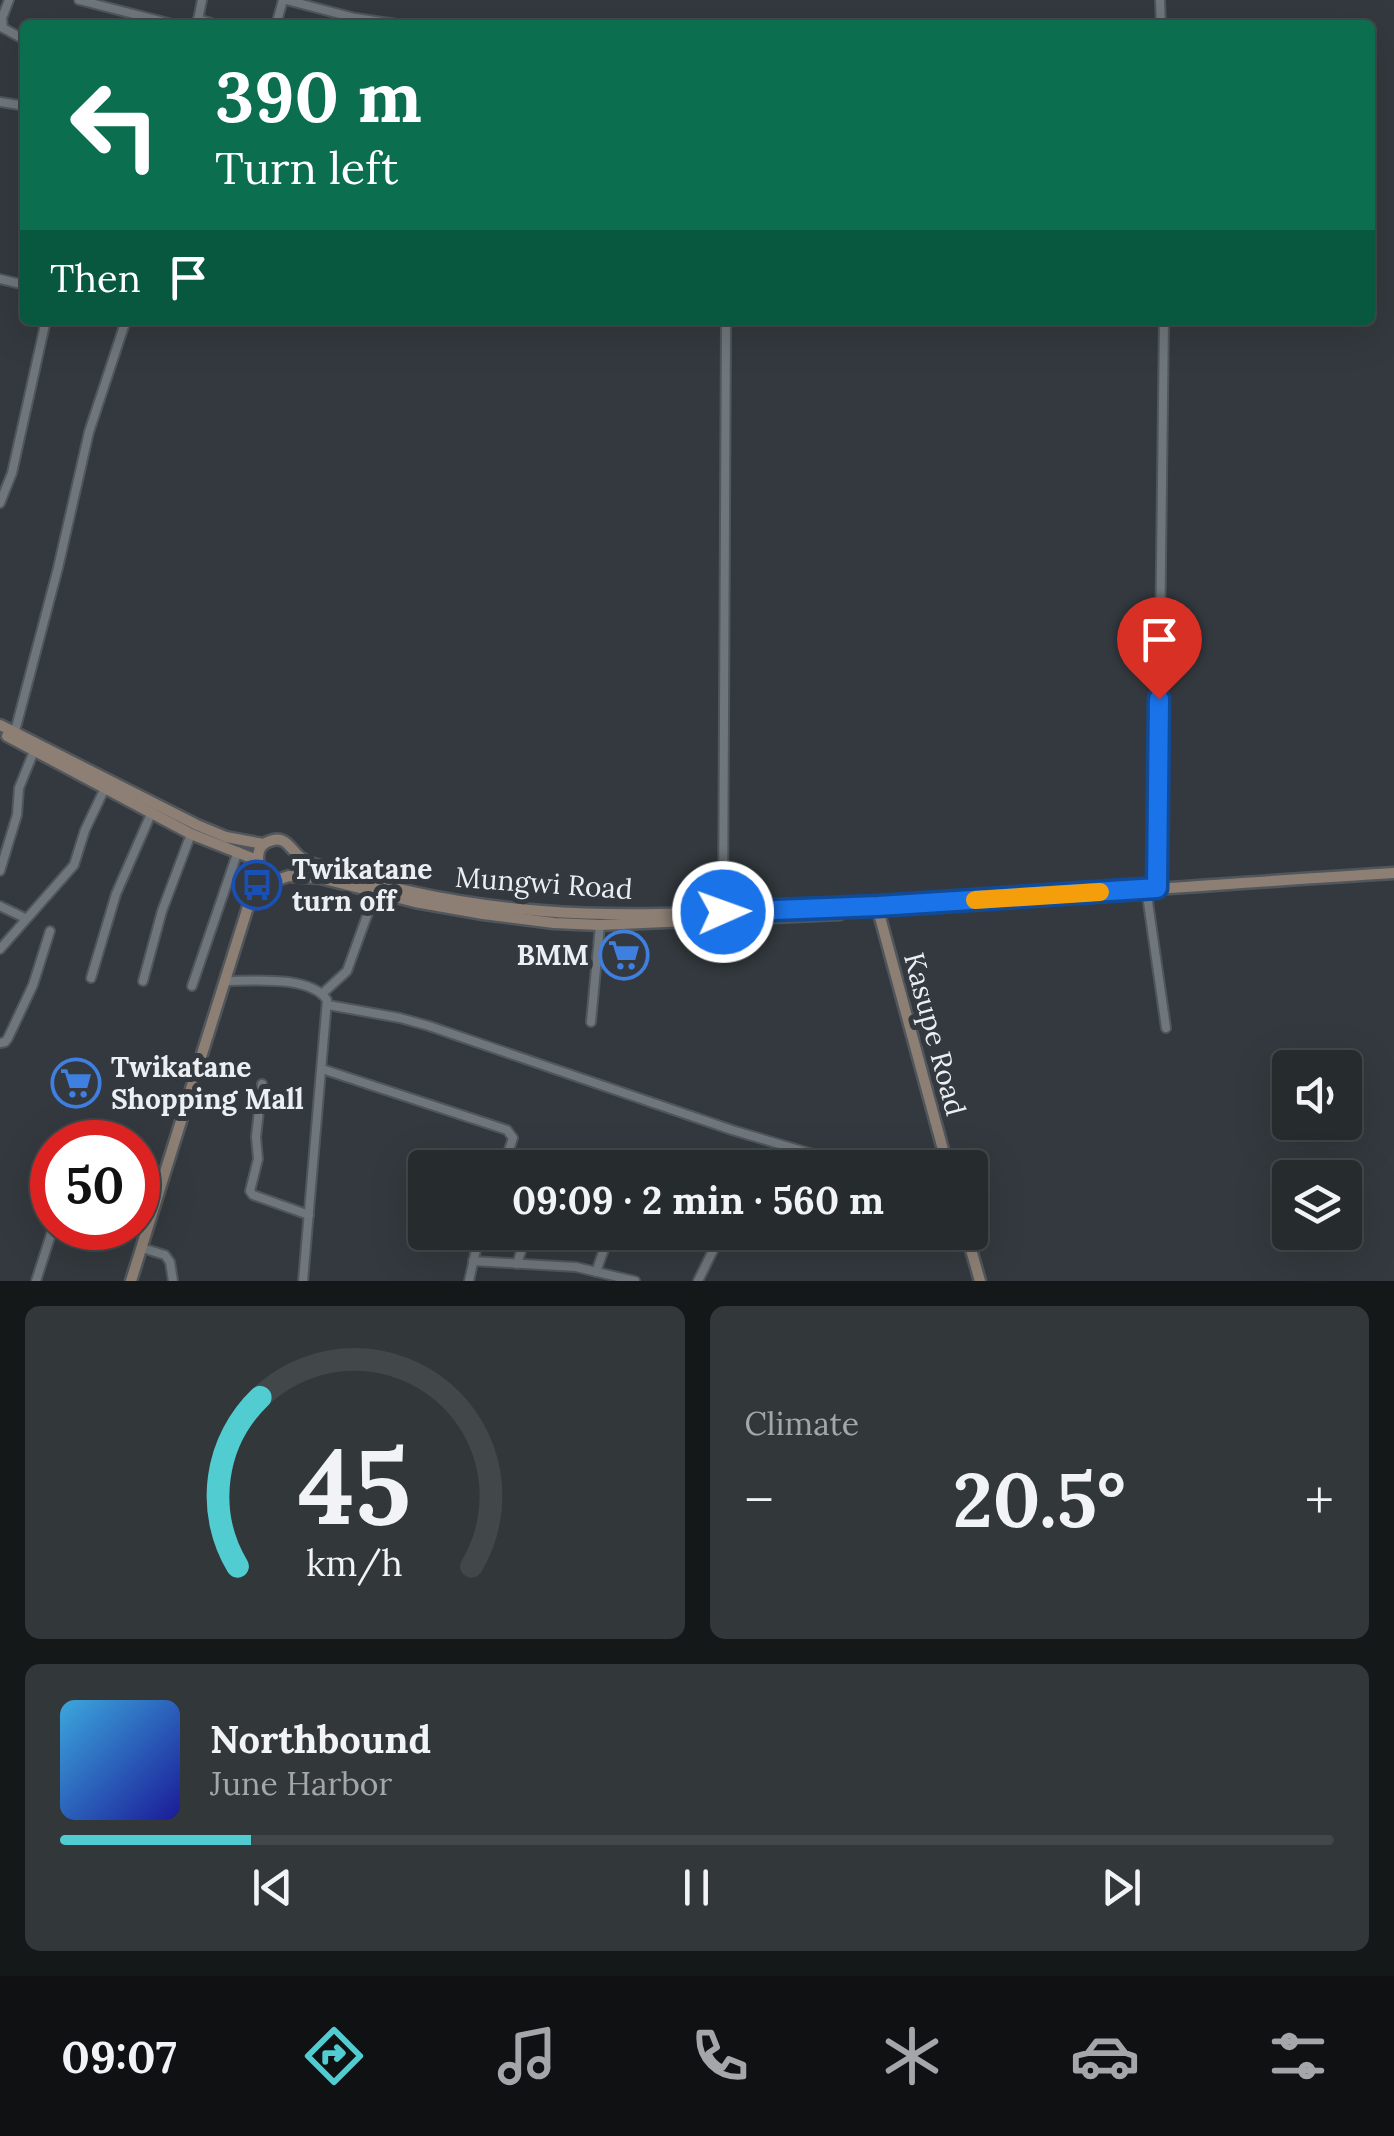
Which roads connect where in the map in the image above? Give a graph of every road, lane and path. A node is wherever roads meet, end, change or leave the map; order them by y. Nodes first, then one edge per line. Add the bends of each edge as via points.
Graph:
1 (8, 0) edge
2 (79, 0) edge
3 (284, 0) edge
4 (157, 20) edge
5 (369, 20) edge
6 (20, 37) edge
7 (45, 325) edge
8 (124, 325) edge
9 (726, 325) edge
10 (1164, 325) edge
11 (0, 504) edge
12 (0, 729) edge
13 (13, 736) junction
14 (34, 750) junction
15 (105, 788) junction
16 (150, 814) junction
17 (191, 834) junction
18 (264, 844) junction
19 (238, 852) junction
20 (297, 855) junction
21 (258, 864) junction
22 (0, 871) edge
23 (289, 876) junction
24 (1394, 876) edge
25 (270, 879) junction
26 (377, 888) junction
27 (1152, 892) junction
28 (252, 894) junction
29 (0, 906) edge
30 (878, 909) junction
31 (723, 912) junction
32 (25, 918) junction
33 (600, 925) junction
34 (50, 930) dead end
35 (0, 949) edge
36 (92, 978) dead end
37 (142, 981) dead end
38 (225, 981) junction
39 (192, 986) dead end
40 (323, 993) junction
41 (328, 1005) junction
42 (590, 1022) dead end
43 (1166, 1028) dead end
44 (0, 1043) edge
45 (322, 1070) junction
46 (262, 1084) dead end
47 (509, 1150) edge
48 (799, 1150) edge
49 (943, 1150) edge
50 (160, 1190) edge
51 (309, 1215) junction
52 (46, 1250) edge
53 (141, 1250) edge
54 (149, 1250) edge
55 (476, 1250) edge
56 (522, 1250) edge
57 (604, 1250) edge
58 (713, 1250) edge
59 (971, 1250) edge
60 (473, 1261) junction
61 (517, 1264) junction
62 (596, 1272) junction
63 (36, 1281) edge
64 (131, 1281) edge
65 (173, 1281) edge
66 (303, 1281) edge
67 (468, 1281) edge
68 (634, 1281) edge
69 (698, 1281) edge
70 (980, 1281) edge

1 - 6 street via 2,28
2 - 4 street
3 - 5 street
7 - 11 street
8 - 13 street via 89,432
9 - 31 street
10 - 27 street
12 - 13 main road
13 - 14 main road
13 - 18 main road via 197,825
14 - 15 main road
14 - 22 street via 18,788
15 - 16 main road
15 - 32 street via 74,865
16 - 17 main road
16 - 36 street via 120,883
17 - 19 main road
17 - 37 street
18 - 20 main road via 283,840
18 - 21 main road
19 - 21 main road
19 - 39 street
20 - 23 main road
20 - 26 main road, Mungwi Road
21 - 25 main road
21 - 28 main road
23 - 25 main road
23 - 26 main road, Mungwi Road
24 - 27 main road, Mungwi Road
25 - 28 main road
26 - 31 main road, Mungwi Road via 540,911
26 - 33 main road, Mungwi Road via 483,914
26 - 40 street via 347,971
27 - 30 main road, Mungwi Road
27 - 43 street
28 - 38 main road
29 - 32 street
30 - 31 main road, Mungwi Road
30 - 33 main road, Mungwi Road
30 - 49 main road, Kasupe Road
32 - 35 street
33 - 42 street
34 - 44 street via 33,984
38 - 40 street via 280,982
38 - 50 main road
40 - 41 street
41 - 45 street
41 - 48 street via 429,1026
45 - 47 street via 507,1130 513,1138
45 - 51 street
46 - 51 street via 250,1191
51 - 66 street
52 - 63 street
53 - 64 main road
54 - 65 street via 166,1255
55 - 60 street
56 - 61 street
57 - 62 street
58 - 69 street
59 - 70 main road
60 - 61 street
60 - 67 street
61 - 62 street
62 - 68 street

